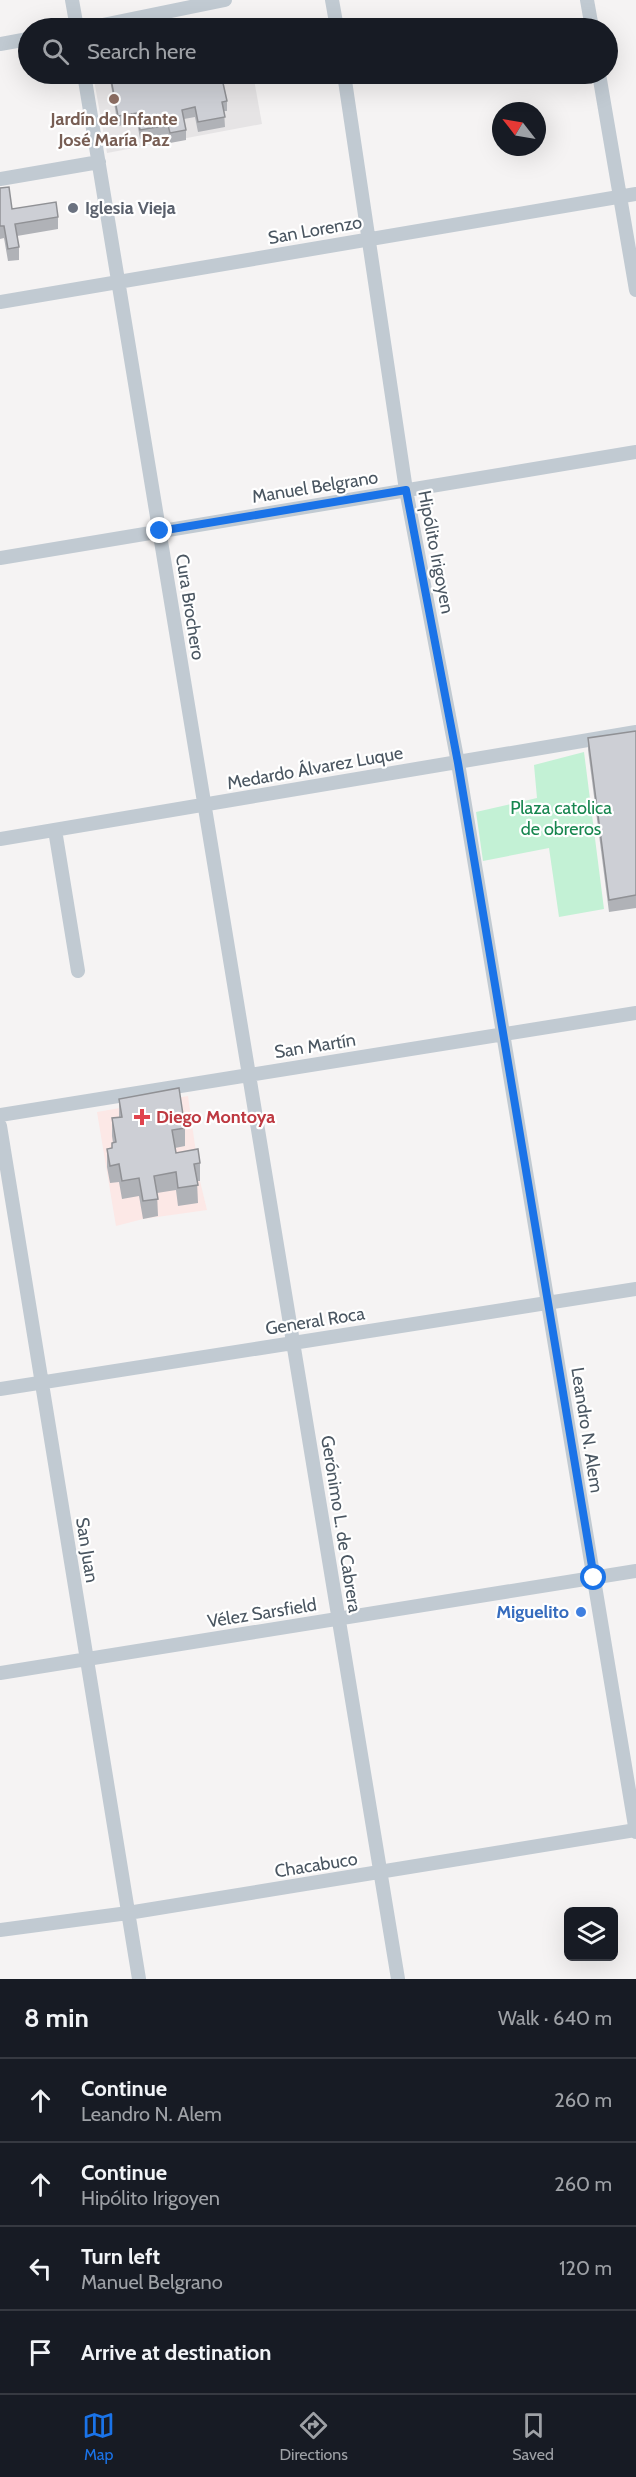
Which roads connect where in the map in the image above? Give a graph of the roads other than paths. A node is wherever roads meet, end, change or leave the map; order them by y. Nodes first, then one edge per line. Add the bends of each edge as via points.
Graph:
1 (72, 0) edge
2 (225, 0) edge
3 (332, 0) edge
4 (587, 0) edge
5 (75, 18) edge
6 (137, 18) edge
7 (335, 18) edge
8 (590, 18) edge
9 (18, 41) edge
10 (0, 44) edge
11 (86, 84) edge
12 (346, 84) edge
13 (601, 84) edge
14 (99, 162) junction
15 (0, 179) edge
16 (636, 194) edge
17 (620, 196) junction
18 (370, 238) junction
19 (119, 284) junction
20 (636, 290) edge
21 (0, 302) edge
22 (636, 452) edge
23 (406, 490) junction
24 (160, 531) junction
25 (0, 558) edge
26 (636, 732) edge
27 (458, 763) junction
28 (205, 805) junction
29 (55, 830) junction
30 (0, 839) edge
31 (78, 971) dead end
32 (636, 1014) edge
33 (503, 1035) junction
34 (249, 1075) junction
35 (0, 1115) edge
36 (0, 1126) edge
37 (636, 1289) edge
38 (548, 1303) junction
39 (293, 1343) junction
40 (42, 1382) junction
41 (0, 1389) edge
42 (636, 1571) edge
43 (594, 1578) junction
44 (339, 1619) junction
45 (87, 1659) junction
46 (0, 1673) edge
47 (636, 1830) edge
48 (380, 1872) junction
49 (128, 1913) junction
50 (0, 1930) edge
51 (139, 1979) edge
52 (398, 1979) edge

1 - 5 street
2 - 6 street
3 - 7 street
4 - 8 street
9 - 10 street
11 - 14 street, Cura Brochero
12 - 18 street, Hipólito Irigoyen
13 - 17 street
14 - 15 street
14 - 19 street, Cura Brochero
16 - 17 street, San Lorenzo
17 - 18 street, San Lorenzo
17 - 20 street
18 - 19 street, San Lorenzo
18 - 23 street, Hipólito Irigoyen
19 - 21 street, San Lorenzo
19 - 24 street, Cura Brochero
22 - 23 street, Manuel Belgrano
23 - 24 street, Manuel Belgrano
23 - 27 street, Hipólito Irigoyen
24 - 25 street, Manuel Belgrano
24 - 28 street, Cura Brochero
26 - 27 street, Medardo Álvarez Luque
27 - 28 street, Medardo Álvarez Luque
27 - 33 street, Hipólito Irigoyen
28 - 29 street, Medardo Álvarez Luque
28 - 34 street, Cura Brochero
29 - 30 street, Medardo Álvarez Luque
29 - 31 street
32 - 33 street, San Martín
33 - 34 street, San Martín
33 - 38 street, Leandro N. Alem
34 - 35 street, San Martín
34 - 39 street, Gerónimo L. de Cabrera
36 - 40 street, San Juan
37 - 38 street, General Roca
38 - 39 street, General Roca
38 - 43 street, Leandro N. Alem
39 - 40 street, General Roca
39 - 44 street, Gerónimo L. de Cabrera
40 - 41 street, General Roca
40 - 45 street, San Juan
42 - 43 street, Vélez Sarsfield
43 - 44 street, Vélez Sarsfield
43 - 47 street, Leandro N. Alem
44 - 45 street, Vélez Sarsfield
44 - 48 street, Gerónimo L. de Cabrera
45 - 46 street, Vélez Sarsfield
45 - 49 street, San Juan
47 - 48 street, Chacabuco
48 - 49 street, Chacabuco
48 - 52 street, Gerónimo L. de Cabrera
49 - 50 street, Chacabuco
49 - 51 street, San Juan

